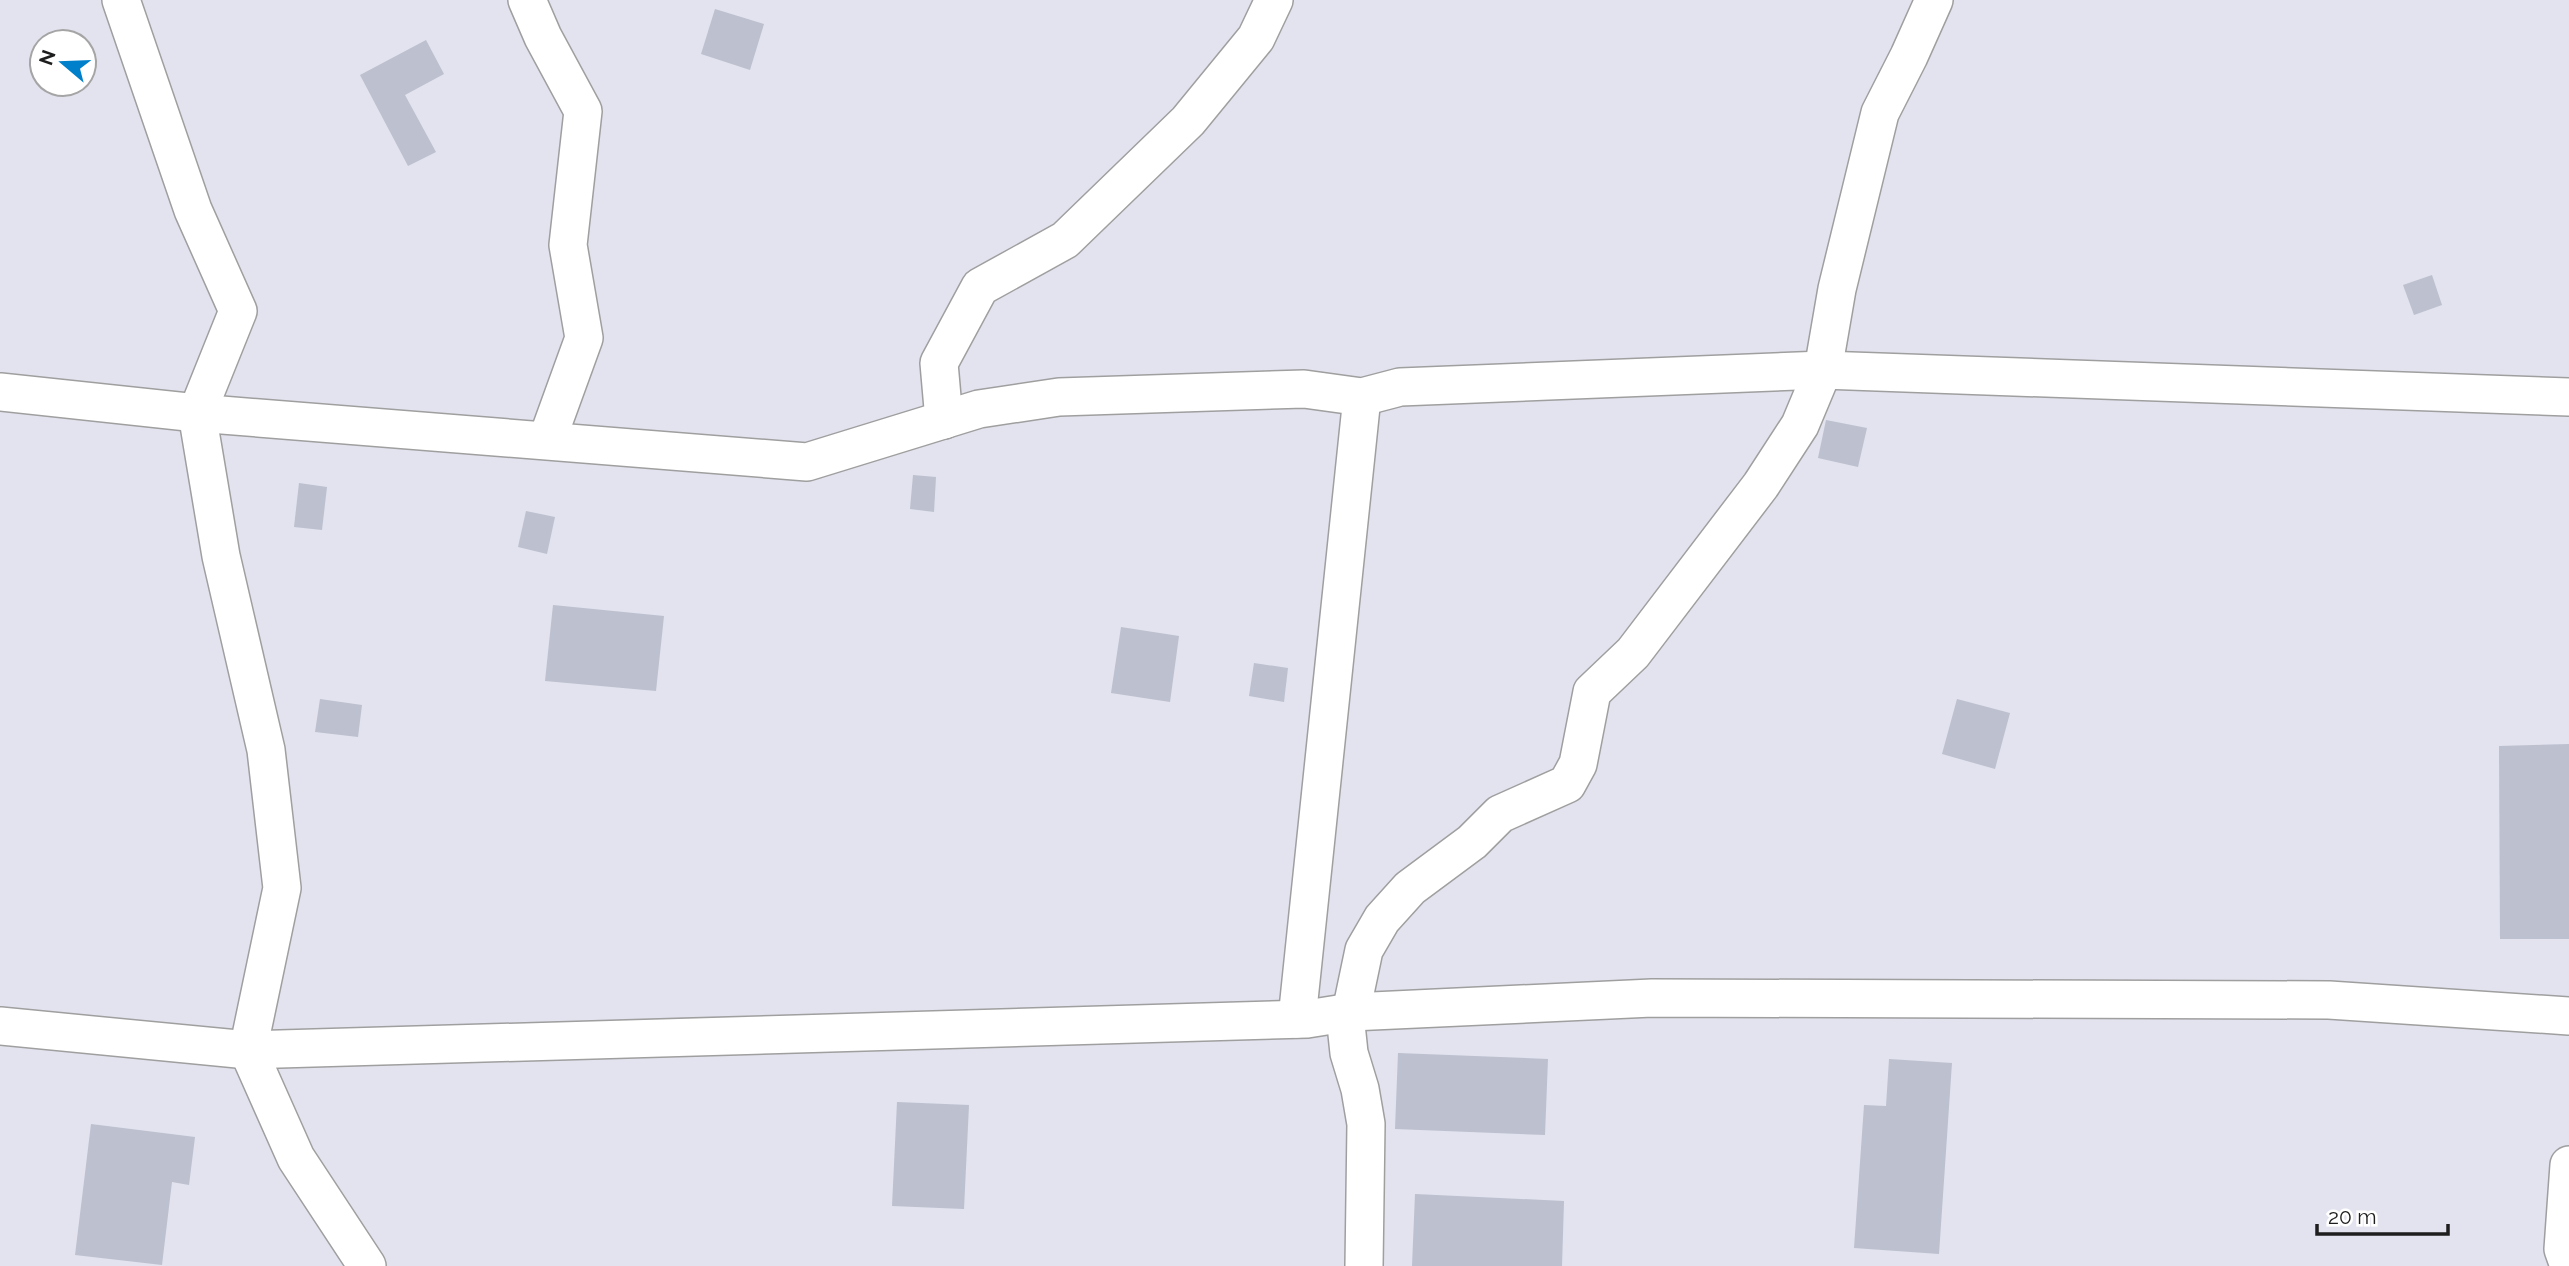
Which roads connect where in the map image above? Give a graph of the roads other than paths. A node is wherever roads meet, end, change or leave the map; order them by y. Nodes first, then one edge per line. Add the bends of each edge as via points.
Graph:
1 (121, 0) edge
2 (527, 0) edge
3 (1274, 0) edge
4 (1934, 0) edge
5 (1823, 370) junction
6 (0, 392) edge
7 (1362, 397) junction
8 (2569, 397) edge
9 (197, 413) junction
10 (944, 420) junction
11 (547, 440) junction
12 (1351, 1012) junction
13 (2569, 1016) edge
14 (1297, 1019) junction
15 (0, 1026) edge
16 (248, 1050) junction
17 (2569, 1165) edge
18 (367, 1266) edge
19 (1364, 1266) edge
20 (2568, 1266) edge

1 - 9 street via 193,210 238,312
2 - 11 street via 583,111 568,245 584,338
3 - 10 street via 1256,38 1188,121 1065,240 979,287 939,363
4 - 5 street via 1880,113 1837,289
5 - 7 street via 1400,387
5 - 8 street
5 - 12 street via 1800,425 1761,485 1633,653 1592,692 1578,764 1567,784 1500,814 1472,842 1410,888 1382,919 1364,950
6 - 9 street
7 - 10 street via 1304,389 1059,397 979,409
7 - 14 street
9 - 11 street
9 - 16 street via 221,555 266,750 282,888
10 - 11 street via 807,462
12 - 13 street via 1652,998 2329,1000
12 - 14 street
12 - 19 street via 1345,1015 1349,1053 1366,1124
14 - 16 street
15 - 16 street
16 - 18 street via 296,1158
17 - 20 street via 2563,1250

